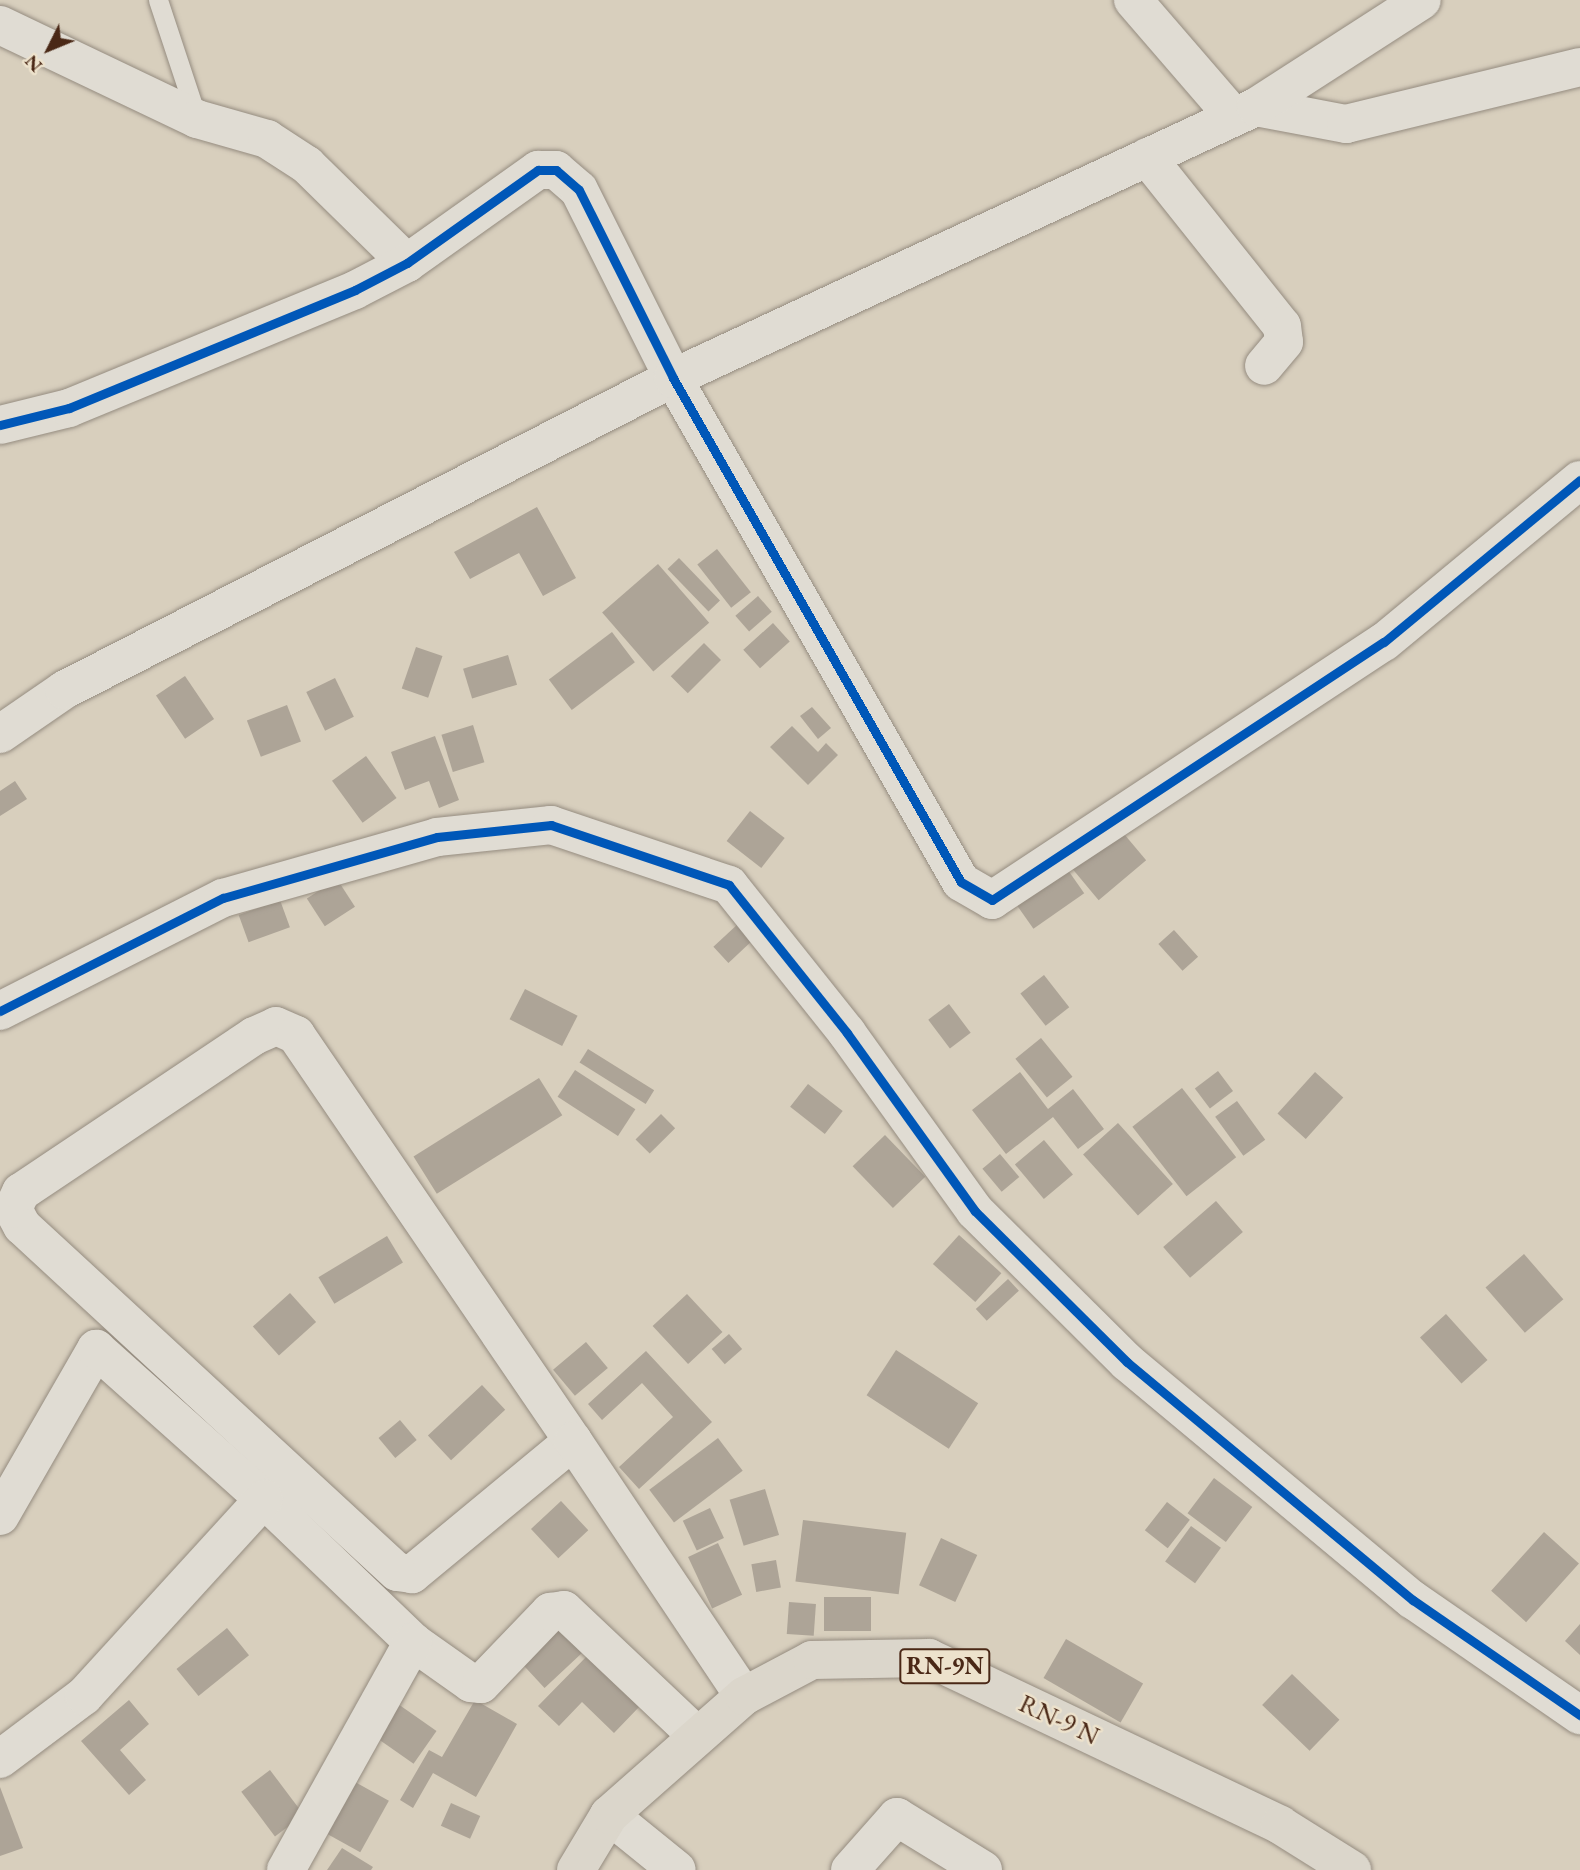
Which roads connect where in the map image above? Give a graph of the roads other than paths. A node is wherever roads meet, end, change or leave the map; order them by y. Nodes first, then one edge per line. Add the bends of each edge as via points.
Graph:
1 (158, 0) edge
2 (1133, 0) edge
3 (1422, 0) edge
4 (0, 24) edge
5 (1580, 66) edge
6 (1244, 111) junction
7 (197, 119) junction
8 (1147, 157) junction
9 (407, 263) junction
10 (1264, 366) dead end
11 (673, 378) junction
12 (0, 425) edge
13 (1580, 480) edge
14 (0, 734) edge
15 (0, 1011) edge
16 (573, 1441) junction
17 (264, 1499) junction
18 (0, 1516) edge
19 (413, 1642) junction
20 (744, 1696) junction
21 (1580, 1715) edge
22 (695, 1734) junction
23 (0, 1759) edge
24 (609, 1815) junction
25 (286, 1870) edge
26 (576, 1870) edge
27 (677, 1870) edge
28 (849, 1870) edge
29 (983, 1870) edge
30 (1352, 1870) edge

1 - 7 lane
2 - 6 street
3 - 6 street
4 - 7 street
5 - 6 street via 1346,124
6 - 8 street
7 - 9 street via 267,139 307,165
8 - 10 street via 1282,326 1284,342
8 - 11 street
9 - 11 street via 508,188 538,170 556,170 579,190
9 - 12 street via 355,290 69,408
11 - 13 street via 961,882 992,900 1384,642
11 - 14 street via 64,690
15 - 21 street via 223,898 437,836 551,825 729,885 847,1033 975,1211 1127,1362 1413,1600
16 - 16 street via 296,1035 276,1026 21,1192 13,1209 22,1226 397,1572 412,1574
16 - 20 street
17 - 18 street via 96,1349
17 - 19 street
17 - 23 street via 84,1696
19 - 22 street via 481,1684 550,1612 564,1610
19 - 25 street
20 - 22 main road, RN-9 N / RN-9N
20 - 30 main road, RN-9 N / RN-9N via 812,1660 929,1658 1280,1825
22 - 24 main road, RN-9 N / RN-9N
24 - 26 main road, RN-9 N / RN-9N
24 - 27 street
28 - 29 street via 897,1816

